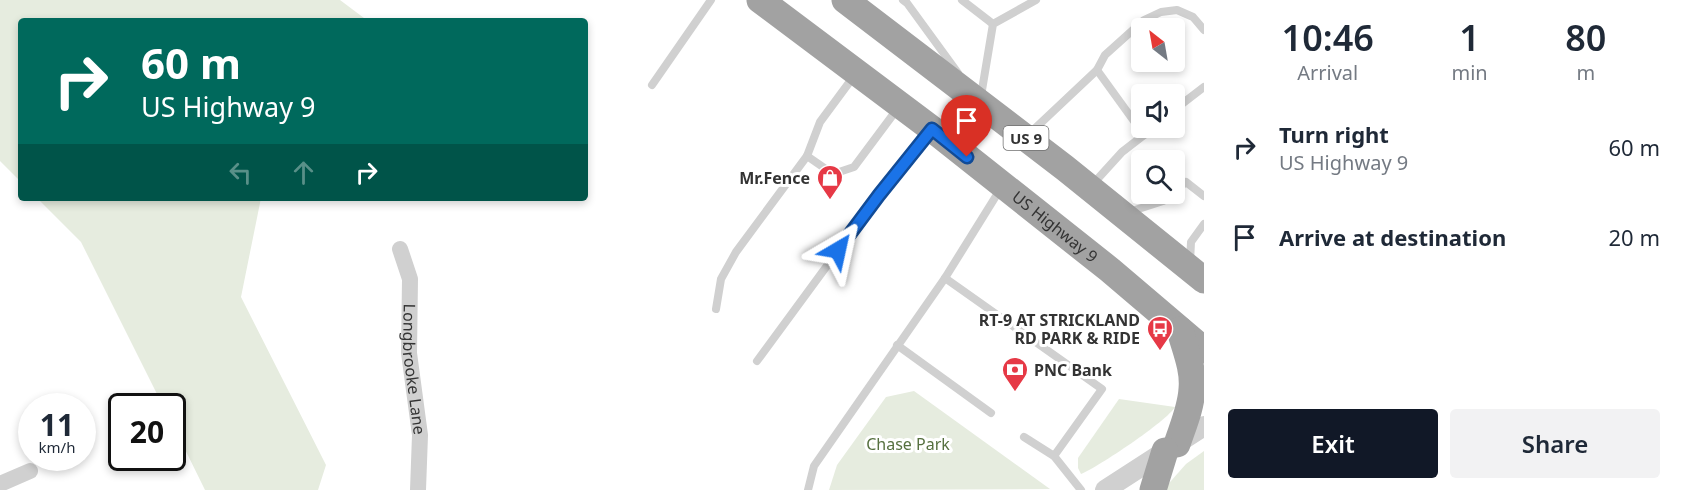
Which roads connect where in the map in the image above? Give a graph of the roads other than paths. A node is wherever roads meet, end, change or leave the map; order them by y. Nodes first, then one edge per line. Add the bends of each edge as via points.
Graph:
1 (711, 0) edge
2 (760, 0) edge
3 (844, 0) edge
4 (903, 0) edge
5 (962, 0) edge
6 (1036, 0) edge
7 (993, 24) junction
8 (1204, 30) edge
9 (1097, 70) junction
10 (856, 74) junction
11 (652, 84) dead end
12 (1204, 87) edge
13 (1185, 102) edge
14 (980, 103) junction
15 (900, 105) junction
16 (1131, 117) edge
17 (932, 129) junction
18 (1026, 138) junction
19 (1140, 138) edge
20 (807, 156) junction
21 (1185, 184) edge
22 (1002, 185) junction
23 (1090, 188) junction
24 (1204, 196) edge
25 (1154, 204) edge
26 (1123, 214) junction
27 (1204, 224) edge
28 (400, 249) dead end
29 (1197, 275) edge
30 (945, 278) junction
31 (716, 309) dead end
32 (1180, 330) junction
33 (897, 345) junction
34 (1204, 350) edge
35 (757, 361) dead end
36 (990, 413) dead end
37 (1204, 426) edge
38 (1024, 437) dead end
39 (1171, 448) junction
40 (1054, 456) junction
41 (30, 471) dead end
42 (0, 484) edge
43 (418, 490) edge
44 (808, 490) edge
45 (1081, 490) edge
46 (1105, 490) edge
47 (1153, 490) edge

1 - 11 lane
2 - 10 highway, US Highway 9
3 - 14 highway, US 9
4 - 14 lane
5 - 7 lane
6 - 7 lane
7 - 14 lane
8 - 9 lane via 1193,17 1177,10 1161,12 1144,20 1105,55
9 - 16 lane
9 - 18 lane
10 - 15 highway, US Highway 9
10 - 20 lane via 820,122
12 - 13 lane
14 - 18 highway, US 9
15 - 17 highway, US Highway 9
15 - 20 lane via 854,166 833,174
17 - 22 highway, US Highway 9
17 - 35 lane
18 - 23 highway, US 9
19 - 23 lane
20 - 31 lane via 736,252 721,279
21 - 24 lane
22 - 30 lane
22 - 32 highway, US Highway 9
23 - 26 highway, US 9
25 - 26 lane
26 - 29 highway, US 9
27 - 29 lane via 1191,242
28 - 43 street, Longbrooke Lane via 410,279 409,353 420,435
30 - 33 lane
30 - 40 lane via 1102,389
32 - 34 highway, US Highway 9
32 - 39 highway via 1193,387
33 - 36 lane
33 - 44 lane via 814,466
37 - 39 street
38 - 40 lane
39 - 46 street
39 - 47 highway
40 - 45 lane
41 - 42 street

